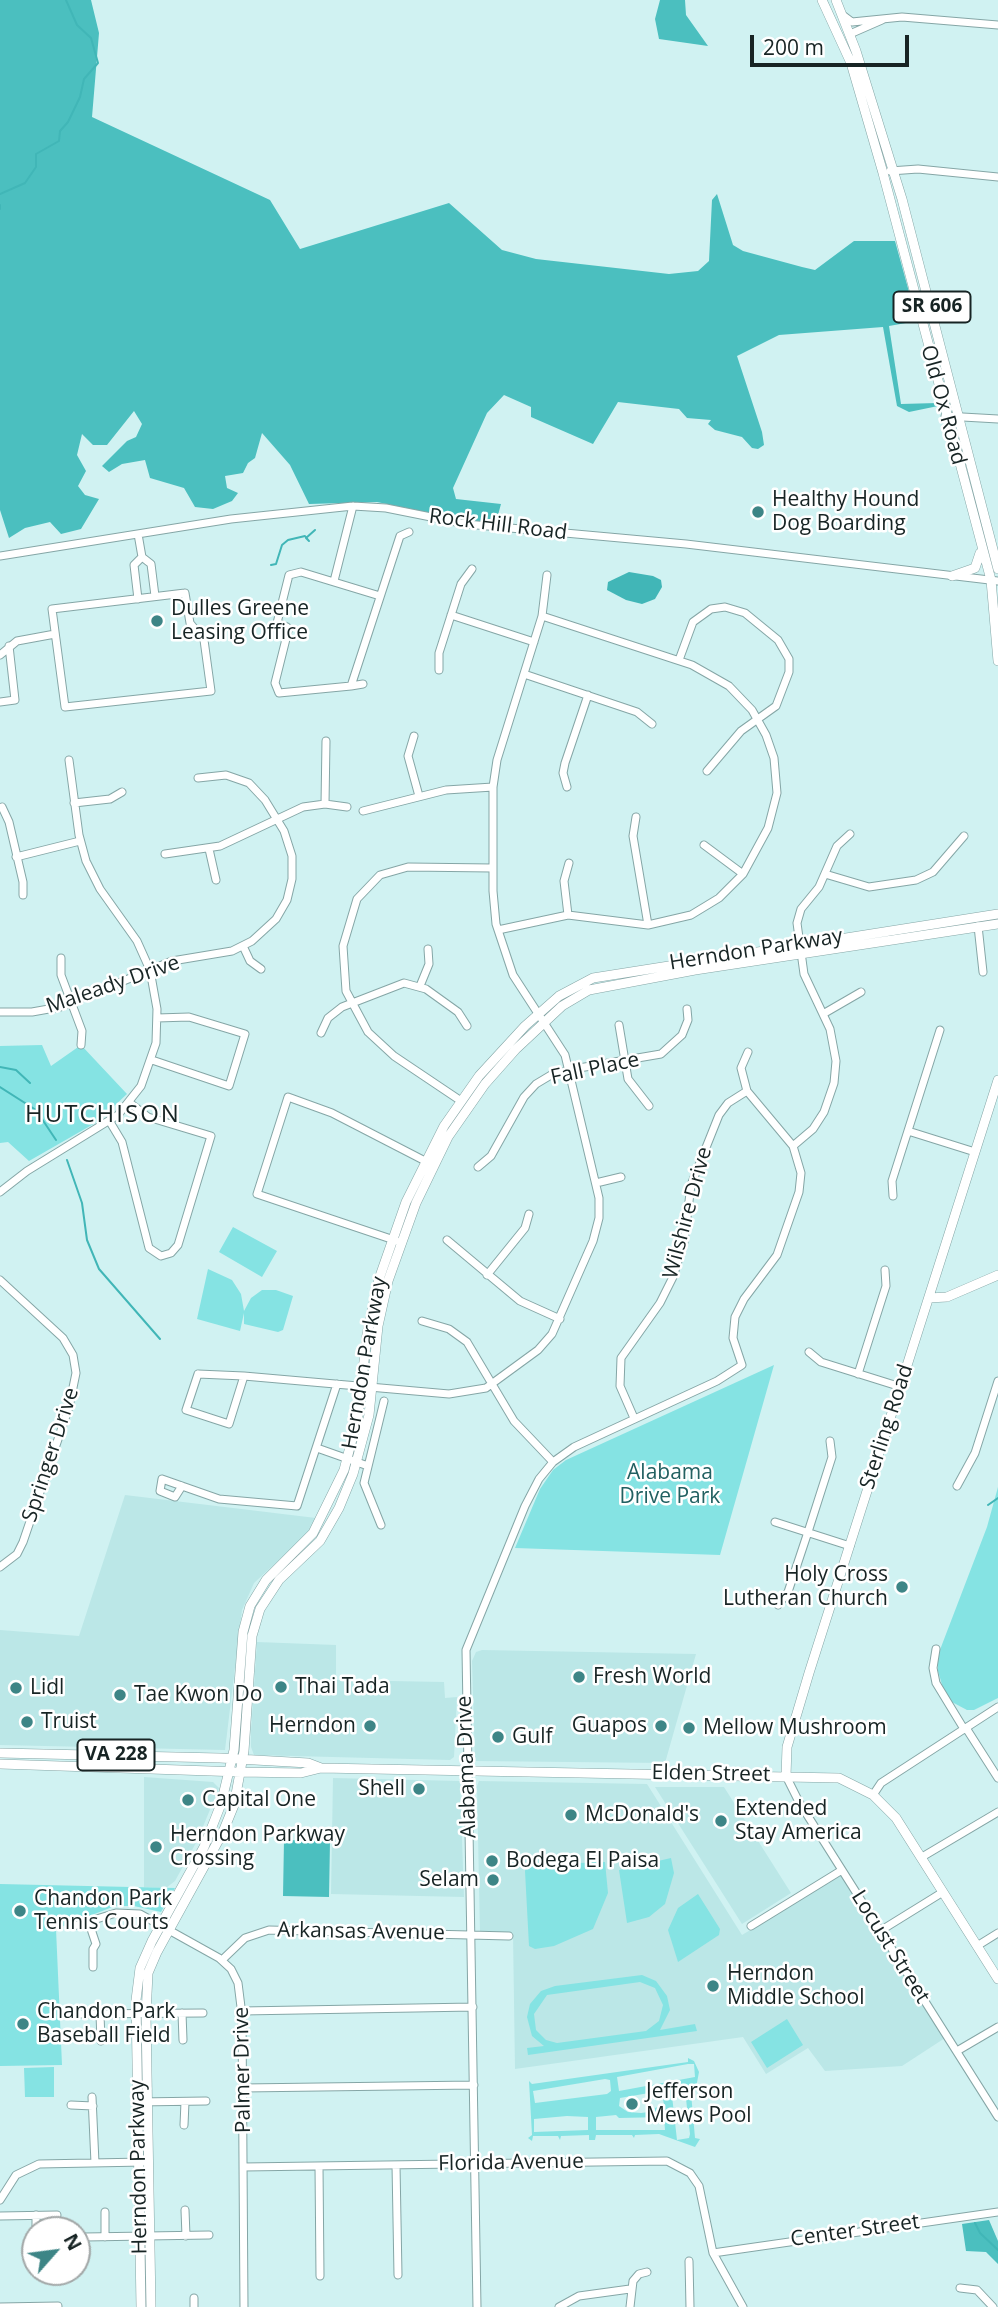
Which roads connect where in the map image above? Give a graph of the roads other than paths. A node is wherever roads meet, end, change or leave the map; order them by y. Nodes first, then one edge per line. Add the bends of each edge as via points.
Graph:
1 (822, 0) edge
2 (836, 0) edge
3 (843, 15) junction
4 (886, 18) junction
5 (835, 24) junction
6 (998, 25) edge
7 (850, 34) junction
8 (894, 170) junction
9 (883, 173) junction
10 (998, 177) edge
11 (958, 415) junction
12 (945, 416) junction
13 (998, 419) edge
14 (353, 506) junction
15 (395, 527) dead end
16 (409, 532) dead end
17 (138, 534) junction
18 (400, 536) junction
19 (979, 540) junction
20 (0, 556) edge
21 (142, 557) junction
22 (472, 569) dead end
23 (998, 569) edge
24 (547, 575) dead end
25 (951, 576) junction
26 (334, 581) junction
27 (994, 581) edge
28 (155, 596) junction
29 (380, 596) junction
30 (138, 598) junction
31 (451, 615) junction
32 (542, 617) junction
33 (55, 634) junction
34 (534, 642) junction
35 (9, 646) junction
36 (0, 654) edge
37 (679, 660) junction
38 (998, 661) edge
39 (439, 670) dead end
40 (524, 674) junction
41 (363, 684) dead end
42 (351, 686) junction
43 (588, 695) junction
44 (0, 702) edge
45 (758, 718) junction
46 (652, 724) dead end
47 (414, 736) dead end
48 (326, 741) dead end
49 (69, 760) dead end
50 (706, 771) dead end
51 (198, 778) dead end
52 (493, 787) junction
53 (566, 787) dead end
54 (122, 792) dead end
55 (419, 796) junction
56 (74, 803) junction
57 (325, 804) junction
58 (2, 807) dead end
59 (347, 807) dead end
60 (363, 811) dead end
61 (636, 817) dead end
62 (277, 819) junction
63 (850, 834) dead end
64 (964, 836) dead end
65 (80, 841) junction
66 (704, 845) dead end
67 (209, 849) junction
68 (165, 854) dead end
69 (16, 858) junction
70 (569, 863) dead end
71 (492, 868) junction
72 (743, 874) junction
73 (825, 874) junction
74 (216, 880) dead end
75 (23, 895) dead end
76 (998, 914) edge
77 (568, 915) junction
78 (998, 924) edge
79 (648, 925) junction
80 (978, 926) junction
81 (498, 930) junction
82 (243, 946) junction
83 (799, 948) junction
84 (428, 949) dead end
85 (61, 958) dead end
86 (261, 969) dead end
87 (150, 970) junction
88 (983, 972) dead end
89 (420, 986) junction
90 (861, 992) dead end
91 (72, 1003) junction
92 (350, 1003) junction
93 (687, 1009) dead end
94 (0, 1012) edge
95 (823, 1014) junction
96 (157, 1018) junction
97 (541, 1019) junction
98 (619, 1025) dead end
99 (467, 1026) dead end
100 (940, 1030) dead end
101 (321, 1033) dead end
102 (81, 1045) dead end
103 (748, 1052) dead end
104 (152, 1060) junction
105 (623, 1061) junction
106 (569, 1070) junction
107 (998, 1080) edge
108 (747, 1091) junction
109 (461, 1101) junction
110 (130, 1103) junction
111 (649, 1106) dead end
112 (110, 1122) junction
113 (908, 1131) junction
114 (793, 1146) junction
115 (975, 1152) junction
116 (429, 1163) junction
117 (478, 1167) dead end
118 (621, 1177) dead end
119 (596, 1183) junction
120 (0, 1192) edge
121 (893, 1196) dead end
122 (529, 1214) dead end
123 (447, 1240) dead end
124 (396, 1241) junction
125 (885, 1270) dead end
126 (487, 1275) junction
127 (998, 1275) edge
128 (0, 1280) edge
129 (929, 1298) junction
130 (560, 1319) junction
131 (422, 1321) dead end
132 (809, 1352) dead end
133 (858, 1374) junction
134 (244, 1376) junction
135 (998, 1381) edge
136 (337, 1384) junction
137 (492, 1384) junction
138 (367, 1386) junction
139 (901, 1387) junction
140 (384, 1401) dead end
141 (634, 1418) junction
142 (830, 1441) dead end
143 (317, 1448) junction
144 (353, 1460) junction
145 (553, 1462) junction
146 (368, 1466) junction
147 (182, 1486) dead end
148 (957, 1486) dead end
149 (775, 1521) dead end
150 (381, 1525) dead end
151 (808, 1532) junction
152 (849, 1546) junction
153 (0, 1567) edge
154 (778, 1605) dead end
155 (936, 1649) dead end
156 (998, 1707) edge
157 (965, 1728) junction
158 (0, 1753) edge
159 (232, 1759) junction
160 (243, 1760) junction
161 (0, 1764) edge
162 (321, 1768) junction
163 (467, 1771) junction
164 (229, 1772) junction
165 (241, 1772) junction
166 (786, 1776) junction
167 (998, 1778) edge
168 (873, 1795) junction
169 (998, 1812) edge
170 (922, 1857) junction
171 (842, 1870) junction
172 (943, 1892) junction
173 (89, 1923) junction
174 (74, 1926) dead end
175 (751, 1926) dead end
176 (165, 1927) junction
177 (880, 1931) junction
178 (998, 1933) edge
179 (472, 1934) junction
180 (509, 1936) dead end
181 (977, 1946) junction
182 (222, 1960) junction
183 (93, 1967) dead end
184 (998, 1979) edge
185 (472, 2007) junction
186 (242, 2011) junction
187 (141, 2013) junction
188 (182, 2013) junction
189 (203, 2013) dead end
190 (77, 2014) dead end
191 (100, 2014) junction
192 (998, 2026) edge
193 (183, 2040) dead end
194 (101, 2041) dead end
195 (957, 2051) junction
196 (474, 2085) junction
197 (243, 2088) junction
198 (92, 2097) dead end
199 (206, 2101) dead end
200 (142, 2102) junction
201 (184, 2102) junction
202 (71, 2105) dead end
203 (93, 2106) junction
204 (997, 2114) edge
205 (184, 2125) dead end
206 (143, 2162) junction
207 (95, 2163) junction
208 (475, 2164) junction
209 (396, 2165) junction
210 (319, 2166) junction
211 (244, 2167) junction
212 (0, 2200) edge
213 (185, 2210) dead end
214 (105, 2211) dead end
215 (998, 2211) edge
216 (36, 2215) joint
217 (57, 2215) dead end
218 (0, 2216) edge
219 (209, 2235) dead end
220 (186, 2236) junction
221 (91, 2237) edge
222 (105, 2237) junction
223 (145, 2237) junction
224 (713, 2253) junction
225 (689, 2261) dead end
226 (648, 2272) dead end
227 (398, 2275) dead end
228 (320, 2276) dead end
229 (960, 2288) dead end
230 (630, 2289) junction
231 (194, 2298) dead end
232 (0, 2306) edge
233 (58, 2306) edge
234 (35, 2307) edge
235 (141, 2307) edge
236 (151, 2307) edge
237 (194, 2307) edge
238 (244, 2307) edge
239 (477, 2307) edge
240 (559, 2307) edge
241 (630, 2307) edge
242 (690, 2307) edge
243 (743, 2307) edge
244 (993, 2307) edge

1 - 5 main road, Old Ox Road / SR 606
2 - 3 main road, Old Ox Road / SR 606
3 - 4 street via 852,22
3 - 7 main road, Old Ox Road / SR 606
4 - 6 street
4 - 7 street
5 - 7 main road
5 - 9 main road, Old Ox Road / SR 606
7 - 8 main road, Old Ox Road / SR 606
8 - 9 street
8 - 10 street
8 - 11 main road, Old Ox Road / SR 606
9 - 12 main road, Old Ox Road / SR 606
11 - 12 street
11 - 13 street
11 - 23 main road, Old Ox Road / SR 606
12 - 19 main road, Old Ox Road / SR 606
14 - 17 street, Rock Hill Road
14 - 25 street, Rock Hill Road via 466,524 700,545
14 - 26 street
15 - 18 street
16 - 18 street
17 - 20 street, Rock Hill Road
17 - 21 street
18 - 29 street
19 - 25 main road via 975,568
19 - 27 main road, Old Ox Road / SR 606
21 - 28 street via 151,564
21 - 30 street via 134,565
22 - 31 street via 463,580
24 - 32 street
25 - 27 street, Rock Hill Road
26 - 29 street
26 - 42 street via 296,571 289,575 277,623 288,631 275,689 284,694
27 - 38 main road, Old Ox Road / SR 606
28 - 30 street
28 - 33 street via 186,593 190,622 204,640 211,691 65,707
29 - 42 street
30 - 33 street via 52,609
31 - 34 street
31 - 39 street via 438,654
32 - 34 street
32 - 37 street
33 - 35 street via 25,638
34 - 40 street
35 - 36 street
35 - 44 street via 15,700
37 - 45 street via 729,686
37 - 45 street via 690,628 704,613 725,607 745,613 778,640 789,659 780,700
40 - 43 street
40 - 52 street via 501,744
41 - 42 street
43 - 46 street via 637,712
43 - 53 street via 565,763
45 - 50 street
45 - 72 street via 774,758 777,793 768,828
47 - 55 street via 408,756
48 - 57 street
49 - 56 street
51 - 62 street, Maleady Drive via 226,775 249,783
52 - 55 street via 462,787
52 - 71 street
54 - 56 street via 110,799
55 - 60 street
56 - 65 street
57 - 59 street
57 - 62 street via 303,807
58 - 69 street
61 - 79 street via 633,836
62 - 67 street
62 - 82 street, Maleady Drive via 292,856 290,890 276,919
63 - 73 street via 837,846
64 - 73 street via 933,872 916,880 869,887
65 - 69 street
65 - 87 street via 93,875 137,941
66 - 72 street
67 - 68 street
67 - 74 street
69 - 75 street
70 - 77 street via 564,881
71 - 81 street
71 - 92 street via 402,868 380,875 367,886 352,908 342,946
72 - 79 street via 701,910
73 - 83 street via 798,916
76 - 83 main road, Herndon Parkway
77 - 79 street
77 - 81 street
78 - 80 main road, Herndon Parkway
80 - 83 main road, Herndon Parkway
80 - 88 street
81 - 97 street via 513,975
82 - 86 street via 250,961
82 - 87 street, Maleady Drive
83 - 95 street via 808,985
83 - 97 main road, Herndon Parkway via 601,976 569,990
84 - 89 street via 429,964
85 - 91 street via 61,975
87 - 91 street, Maleady Drive
87 - 96 street
89 - 92 street via 400,984
89 - 99 street via 458,1012
90 - 95 street
91 - 94 street, Maleady Drive via 33,1012
91 - 102 street via 82,1031
92 - 101 street via 328,1018
92 - 109 street via 381,1046
93 - 105 street, Fall Place via 686,1026 674,1045 655,1056
95 - 114 street via 835,1049 834,1083 818,1122
96 - 104 street
96 - 104 street via 189,1017 245,1034 229,1086
97 - 106 street via 562,1047
97 - 109 main road, Herndon Parkway via 492,1062
97 - 116 main road, Herndon Parkway via 480,1091
98 - 105 street
100 - 113 street
103 - 108 street via 741,1068
104 - 110 street
105 - 106 street, Fall Place
105 - 111 street via 633,1087
106 - 117 street, Fall Place via 530,1090 491,1156
106 - 119 street
107 - 115 main road, Sterling Road
108 - 114 street
108 - 141 street, Wilshire Drive via 719,1115 691,1185 684,1242 673,1278 621,1358 620,1386
109 - 116 main road, Herndon Parkway
110 - 112 street
110 - 112 street via 148,1117 211,1136 178,1245 171,1253 161,1256 149,1248 122,1142
112 - 120 street
113 - 115 street
113 - 121 street via 892,1181
114 - 141 street, Alabama Drive via 801,1183 786,1235 734,1322 734,1344 743,1365
115 - 129 main road, Sterling Road
116 - 124 main road, Herndon Parkway
116 - 124 street via 288,1097 257,1194
118 - 119 street
119 - 130 street via 597,1229
122 - 126 street via 525,1228
123 - 126 street
124 - 138 main road, Herndon Parkway
125 - 133 street via 886,1286
126 - 130 street via 520,1301
127 - 129 main road via 947,1297
128 - 153 street, Springer Drive via 66,1342 76,1373 23,1542
129 - 139 main road, Sterling Road
130 - 137 street via 546,1343
131 - 137 street via 461,1336
132 - 133 street via 821,1362
133 - 139 street
134 - 134 street via 198,1374 186,1410 229,1424
134 - 136 street
135 - 148 street via 975,1453
136 - 138 street
136 - 143 street
137 - 138 street via 455,1394
137 - 145 street via 517,1423
138 - 144 main road, Herndon Parkway
139 - 152 main road, Sterling Road
140 - 146 street
141 - 145 street, Alabama Drive
142 - 151 street via 832,1457
143 - 144 street
143 - 147 street via 297,1506 219,1499
144 - 146 street
144 - 159 main road, Herndon Parkway via 320,1523 266,1580 247,1614
144 - 160 main road, Herndon Parkway via 326,1532 279,1580 256,1619
145 - 163 street, Alabama Drive via 525,1506 466,1650
146 - 150 street via 364,1483
149 - 151 street
151 - 152 street
151 - 154 street via 788,1592
152 - 166 main road, Sterling Road via 790,1735
155 - 157 street via 936,1683
156 - 157 street
157 - 167 street
157 - 168 street via 881,1783
158 - 159 main road, Elden Street / VA 228
159 - 160 main road, Elden Street
159 - 164 main road, Herndon Parkway
160 - 162 main road, Elden Street via 308,1763
160 - 165 main road, Herndon Parkway
161 - 164 main road, Elden Street / VA 228
162 - 163 main road, Elden Street
162 - 165 main road, Elden Street via 301,1773
163 - 166 main road, Elden Street
163 - 179 street, Alabama Drive
164 - 165 main road, Elden Street / VA 228
164 - 176 main road, Herndon Parkway via 209,1837
165 - 176 main road, Herndon Parkway via 228,1822
166 - 168 main road, Elden Street via 839,1778
166 - 171 street, Locust Street
168 - 170 main road, Elden Street via 896,1818
169 - 170 street
170 - 172 main road, Elden Street
171 - 175 street
171 - 177 street, Locust Street
172 - 177 street
172 - 181 main road, Elden Street
173 - 174 street, Palmer Drive
173 - 176 street, Palmer Drive via 131,1912
173 - 183 street via 96,1944
176 - 182 street, Palmer Drive
176 - 187 main road, Herndon Parkway via 148,1973
177 - 195 street, Locust Street
178 - 181 street
179 - 180 street, Arkansas Avenue
179 - 182 street, Arkansas Avenue via 269,1930 245,1938
179 - 185 street, Alabama Drive
181 - 184 main road, Elden Street
182 - 186 street, Palmer Drive via 239,1983
185 - 186 street
185 - 196 street, Alabama Drive
186 - 197 street, Palmer Drive
187 - 188 street
187 - 191 street
187 - 200 main road, Herndon Parkway
188 - 189 street
188 - 193 street
190 - 191 street
191 - 194 street
192 - 195 street
195 - 204 street, Locust Street
196 - 197 street
196 - 208 street, Alabama Drive
197 - 211 street, Palmer Drive
198 - 203 street
199 - 201 street
200 - 201 street
200 - 206 main road, Herndon Parkway
201 - 205 street
202 - 203 street
203 - 207 street
206 - 207 street
206 - 223 main road, Herndon Parkway
207 - 212 street via 31,2167 10,2182
208 - 209 street, Florida Avenue
208 - 224 street, Florida Avenue via 659,2160 674,2164 690,2173 703,2193
208 - 239 street, Alabama Drive
209 - 210 street, Florida Avenue
209 - 227 street
210 - 211 street, Florida Avenue
210 - 228 street
211 - 238 street, Palmer Drive
213 - 220 street
214 - 222 street
215 - 224 street, Center Street
216 - 217 street
216 - 218 street
219 - 220 street
220 - 223 street
221 - 222 street
222 - 223 street
223 - 235 main road, Herndon Parkway
223 - 236 main road, Herndon Parkway
224 - 243 street, Florida Avenue
225 - 242 street
226 - 230 street via 635,2277
229 - 244 street via 977,2290
230 - 240 street via 579,2296
230 - 241 street
231 - 237 street
232 - 234 street
233 - 234 street

